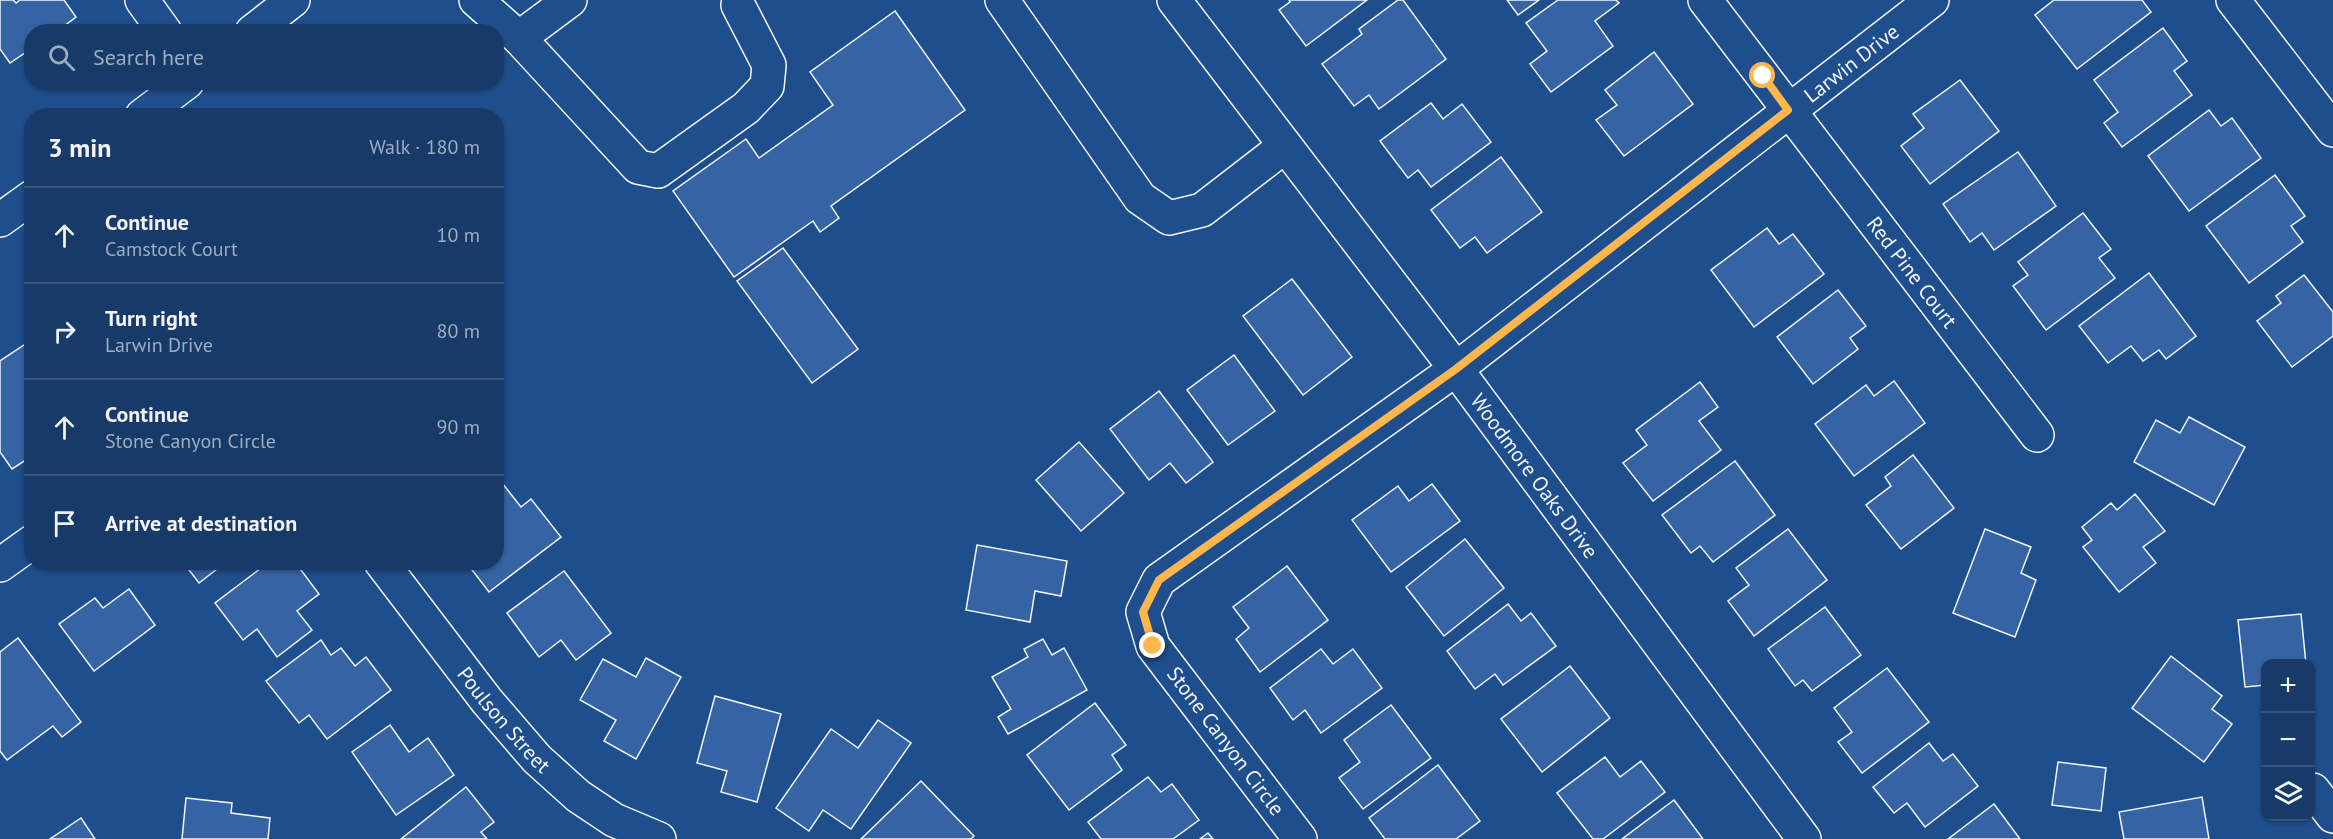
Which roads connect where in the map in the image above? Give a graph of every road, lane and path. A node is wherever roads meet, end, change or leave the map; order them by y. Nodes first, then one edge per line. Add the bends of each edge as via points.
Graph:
1 (142, 0) edge
2 (292, 0) edge
3 (476, 0) edge
4 (1002, 0) edge
5 (1174, 0) edge
6 (1706, 0) edge
7 (1932, 0) edge
8 (2233, 0) edge
9 (564, 2) edge
10 (738, 5) dead end
11 (159, 24) edge
12 (262, 24) edge
13 (503, 24) edge
14 (504, 25) edge
15 (519, 38) junction
16 (176, 90) edge
17 (153, 108) edge
18 (1788, 110) junction
19 (2333, 130) edge
20 (1285, 146) junction
21 (24, 203) edge
22 (0, 220) edge
23 (1456, 369) junction
24 (2037, 435) dead end
25 (24, 548) edge
26 (0, 566) edge
27 (387, 570) edge
28 (2315, 793) edge
29 (2333, 816) edge
30 (659, 839) edge
31 (1300, 839) edge
32 (1804, 839) edge

1 - 11 street
2 - 12 street
3 - 13 street
4 - 20 street via 1140,198 1169,218 1202,210
5 - 20 street, Woodmore Oaks Drive
6 - 18 street, Red Pine Court
7 - 18 street, Larwin Drive
8 - 19 street
9 - 15 street
10 - 15 street via 769,65 767,86 746,108 658,171 638,167
14 - 15 street
16 - 17 street
18 - 23 street, Larwin Drive
18 - 24 street, Red Pine Court
20 - 23 street, Woodmore Oaks Drive
21 - 22 street
23 - 31 street, Stone Canyon Circle via 1159,580 1143,612 1153,646
23 - 32 street, Woodmore Oaks Drive
25 - 26 street
27 - 30 street, Poulson Street via 487,701 537,759 578,796 615,820
28 - 29 street

